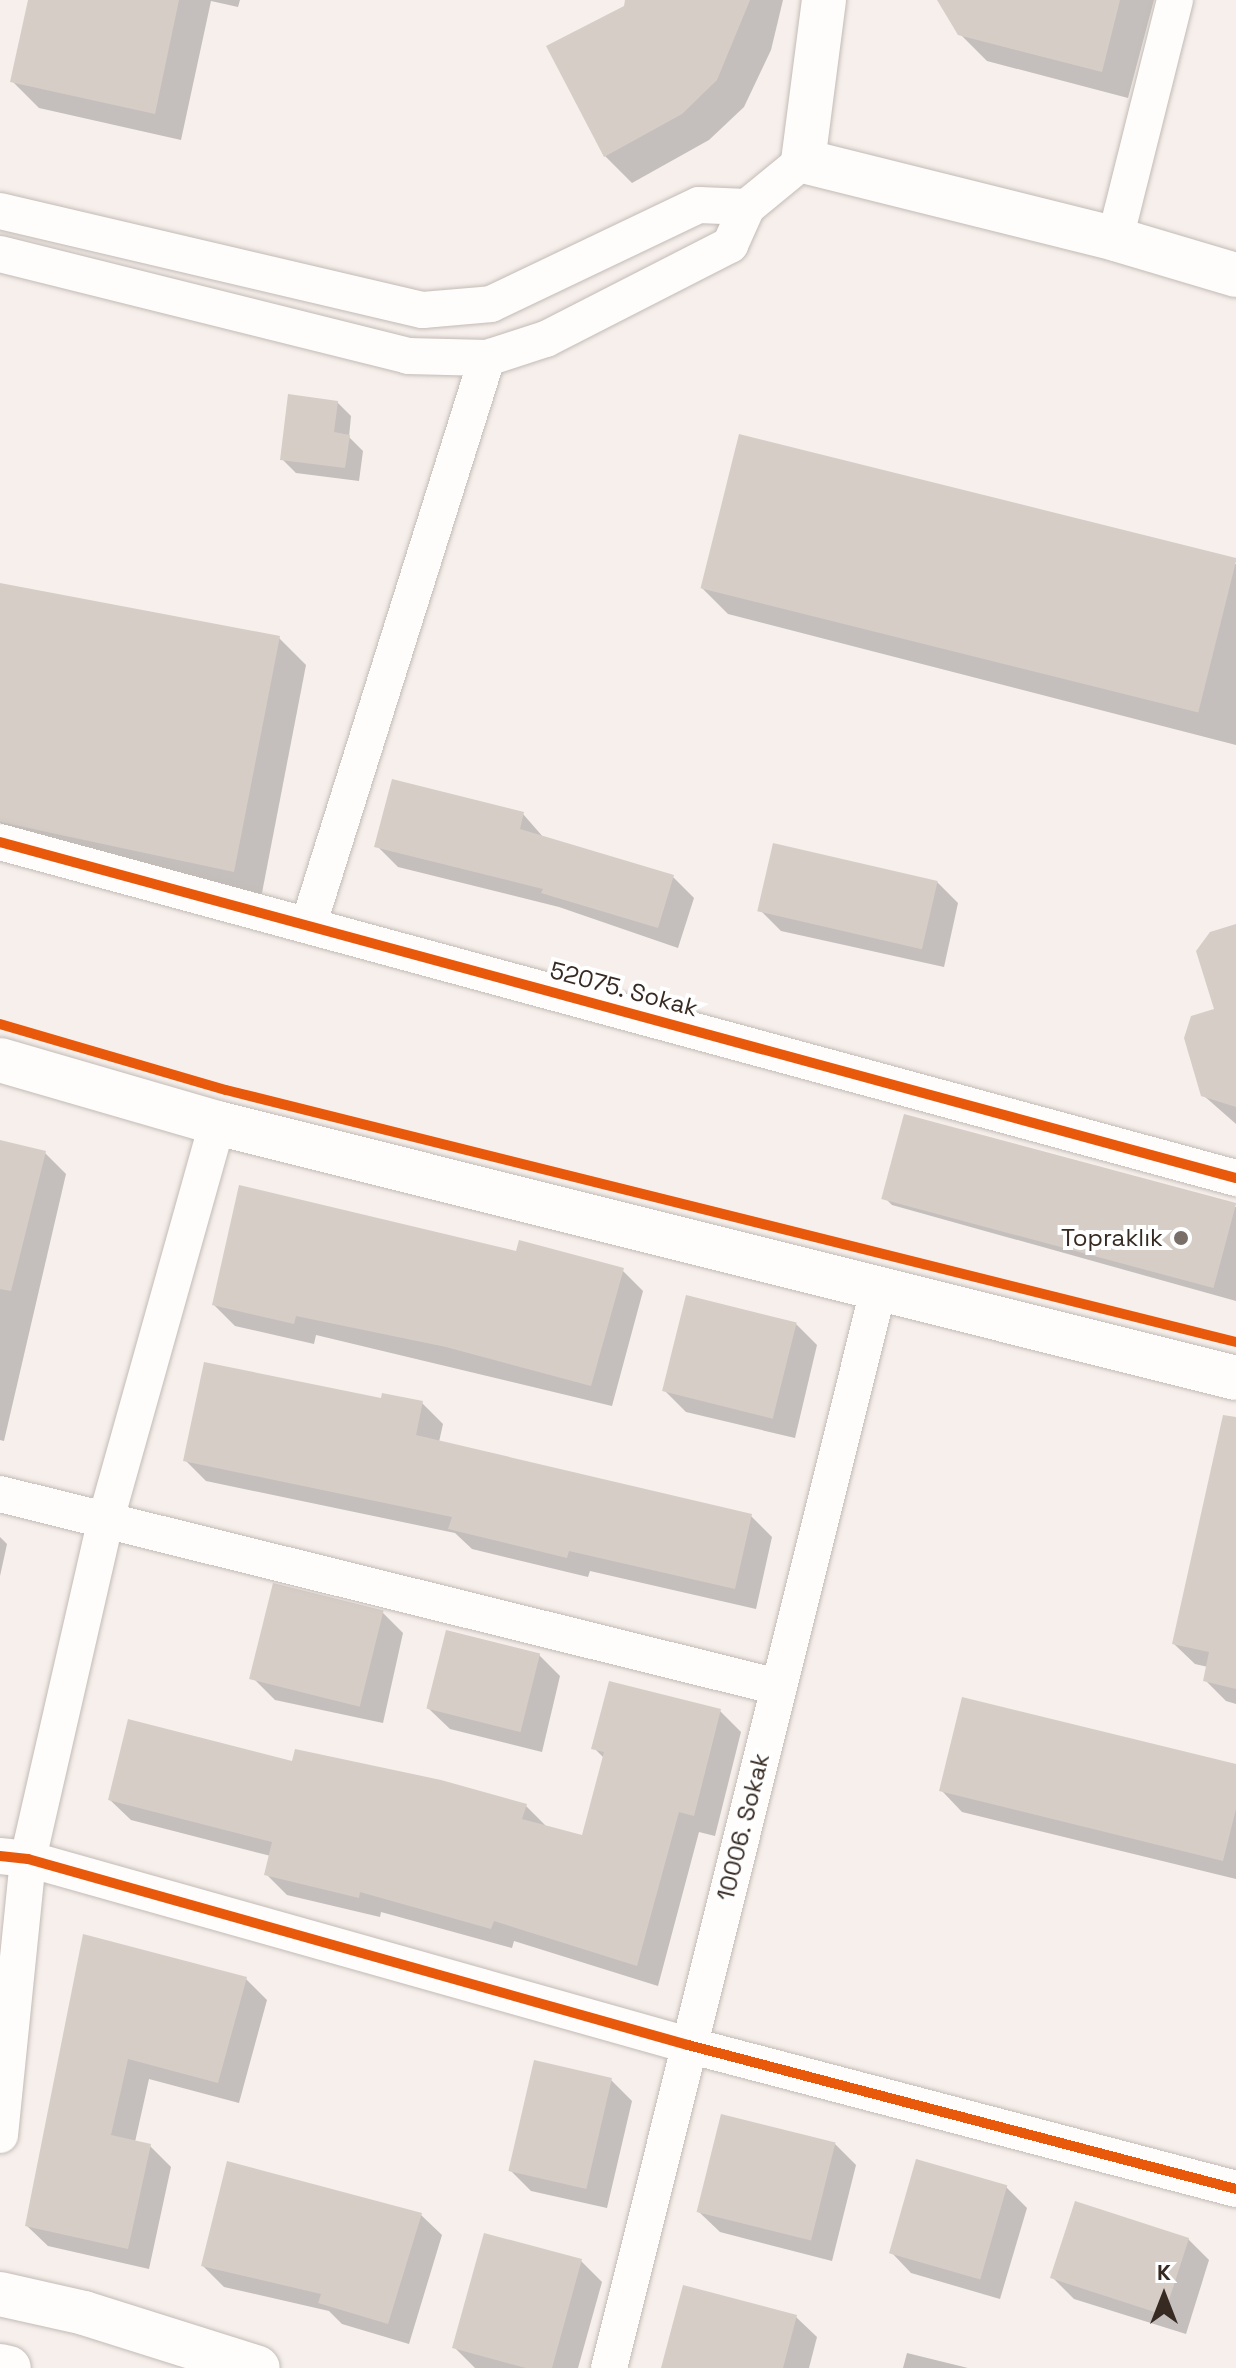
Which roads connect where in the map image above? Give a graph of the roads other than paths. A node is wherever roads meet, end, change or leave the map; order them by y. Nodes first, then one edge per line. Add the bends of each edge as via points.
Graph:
1 (824, 0) edge
2 (1175, 0) edge
3 (803, 161) junction
4 (747, 207) junction
5 (0, 211) edge
6 (1115, 239) junction
7 (0, 254) edge
8 (1236, 275) edge
9 (487, 358) junction
10 (0, 842) edge
11 (309, 923) junction
12 (0, 1060) edge
13 (217, 1123) junction
14 (1236, 1178) edge
15 (879, 1287) junction
16 (1236, 1378) edge
17 (0, 1494) edge
18 (106, 1519) junction
19 (778, 1687) junction
20 (14, 1857) edge
21 (688, 2045) junction
22 (0, 2135) edge
23 (1236, 2189) edge
24 (0, 2294) edge
25 (0, 2366) edge
26 (9, 2368) edge
27 (258, 2368) edge
28 (609, 2368) edge

1 - 3 street
2 - 6 street
3 - 4 street
3 - 6 street
4 - 5 street via 699,205 491,304 423,310
4 - 9 street via 730,245 546,339
6 - 8 street
7 - 9 street via 408,356
9 - 11 street
10 - 11 street, 52075. Sokak
11 - 14 street, 52075. Sokak
12 - 13 street
13 - 15 street
13 - 18 street
15 - 16 street
15 - 19 street, 10006. Sokak
17 - 18 street
18 - 19 street
18 - 20 street
19 - 21 street, 10006. Sokak
20 - 21 street
20 - 22 street
21 - 23 street
21 - 28 street, 10006. Sokak
24 - 27 street via 84,2313
25 - 26 street

